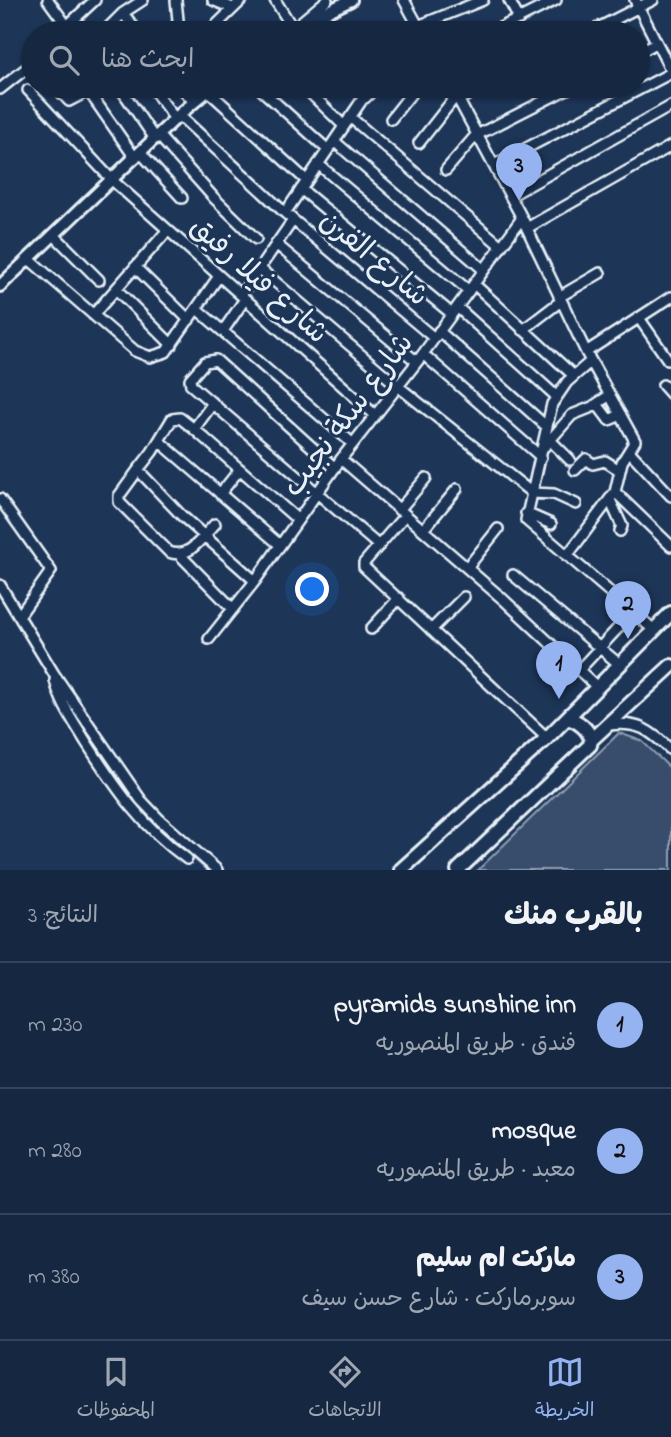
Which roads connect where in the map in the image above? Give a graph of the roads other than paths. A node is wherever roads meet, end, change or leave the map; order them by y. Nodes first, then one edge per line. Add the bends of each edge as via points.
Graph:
1 (48, 0) edge
2 (95, 0) edge
3 (143, 0) edge
4 (176, 0) edge
5 (213, 0) edge
6 (242, 0) edge
7 (275, 0) edge
8 (327, 0) edge
9 (351, 0) edge
10 (404, 0) edge
11 (483, 0) edge
12 (509, 0) edge
13 (556, 0) edge
14 (653, 0) edge
15 (544, 3) edge
16 (636, 4) edge
17 (232, 8) junction
18 (123, 13) junction
19 (519, 19) junction
20 (62, 21) edge
21 (76, 21) edge
22 (115, 21) edge
23 (129, 21) edge
24 (177, 21) edge
25 (220, 21) edge
26 (289, 21) edge
27 (303, 21) edge
28 (310, 21) edge
29 (415, 21) edge
30 (440, 21) edge
31 (515, 21) edge
32 (608, 21) edge
33 (645, 21) edge
34 (650, 31) edge
35 (656, 43) junction
36 (650, 46) edge
37 (21, 72) edge
38 (671, 72) edge
39 (650, 83) edge
40 (0, 89) edge
41 (35, 98) edge
42 (94, 98) edge
43 (123, 98) edge
44 (161, 98) edge
45 (190, 98) edge
46 (197, 98) edge
47 (217, 98) edge
48 (270, 98) edge
49 (318, 98) edge
50 (363, 98) edge
51 (408, 98) edge
52 (457, 98) joint
53 (549, 98) edge
54 (622, 98) edge
55 (194, 102) junction
56 (671, 106) edge
57 (177, 117) junction
58 (391, 119) dead end
59 (347, 121) junction
60 (477, 134) junction
61 (157, 137) junction
62 (334, 141) junction
63 (419, 143) dead end
64 (671, 146) edge
65 (328, 150) junction
66 (137, 155) junction
67 (318, 164) junction
68 (494, 165) junction
69 (446, 170) dead end
70 (112, 180) junction
71 (307, 181) junction
72 (301, 190) junction
73 (510, 196) junction
74 (182, 198) dead end
75 (285, 213) junction
76 (522, 218) junction
77 (293, 220) junction
78 (527, 228) junction
79 (168, 230) junction
80 (54, 235) junction
81 (256, 239) dead end
82 (276, 244) junction
83 (502, 246) junction
84 (29, 260) junction
85 (135, 267) junction
86 (259, 268) junction
87 (484, 270) junction
88 (600, 273) dead end
89 (219, 275) junction
90 (99, 280) dead end
91 (0, 286) edge
92 (471, 287) junction
93 (116, 289) junction
94 (243, 297) junction
95 (560, 299) junction
96 (669, 302) edge
97 (197, 309) junction
98 (454, 311) junction
99 (93, 315) junction
100 (639, 318) junction
101 (189, 320) junction
102 (523, 330) junction
103 (223, 331) junction
104 (437, 335) junction
105 (172, 345) junction
106 (586, 352) junction
107 (420, 358) junction
108 (668, 360) dead end
109 (591, 361) junction
110 (574, 376) junction
111 (663, 384) dead end
112 (399, 387) junction
113 (671, 394) edge
114 (610, 395) junction
115 (556, 396) junction
116 (213, 403) junction
117 (597, 404) junction
118 (375, 415) junction
119 (621, 415) junction
120 (547, 426) junction
121 (194, 429) junction
122 (550, 440) junction
123 (159, 441) junction
124 (353, 444) junction
125 (629, 451) junction
126 (542, 453) junction
127 (341, 459) junction
128 (570, 460) dead end
129 (335, 468) junction
130 (138, 470) junction
131 (240, 470) junction
132 (575, 470) dead end
133 (619, 470) junction
134 (426, 478) dead end
135 (457, 489) dead end
136 (318, 492) junction
137 (532, 493) junction
138 (220, 494) junction
139 (612, 496) junction
140 (671, 496) edge
141 (0, 499) edge
142 (576, 504) dead end
143 (402, 512) junction
144 (526, 513) junction
145 (298, 520) junction
146 (215, 524) dead end
147 (551, 524) dead end
148 (498, 528) dead end
149 (423, 530) junction
150 (620, 531) dead end
151 (204, 536) junction
152 (280, 545) junction
153 (379, 546) junction
154 (671, 546) edge
155 (180, 555) junction
156 (567, 556) junction
157 (467, 568) junction
158 (513, 575) dead end
159 (255, 581) junction
160 (0, 585) edge
161 (464, 597) dead end
162 (399, 598) junction
163 (233, 608) junction
164 (633, 612) junction
165 (671, 612) edge
166 (19, 616) junction
167 (371, 629) dead end
168 (431, 629) junction
169 (654, 630) junction
170 (209, 639) dead end
171 (600, 648) junction
172 (619, 664) junction
173 (671, 666) edge
174 (579, 670) junction
175 (54, 674) junction
176 (597, 687) junction
177 (567, 718) junction
178 (607, 725) junction
179 (547, 738) junction
180 (591, 740) junction
181 (671, 750) edge
182 (154, 814) junction
183 (143, 822) junction
184 (187, 859) dead end
185 (217, 870) edge
186 (401, 870) edge
187 (458, 870) edge

1 - 20 street
2 - 21 street
3 - 18 street
4 - 24 street
5 - 17 street
6 - 17 street
7 - 26 street
8 - 27 street
9 - 28 street
10 - 29 street
11 - 30 street
12 - 19 street
13 - 15 street
14 - 16 street
15 - 19 street
16 - 32 street
16 - 33 street
17 - 25 street
18 - 22 street
18 - 23 street
19 - 31 street
34 - 35 street
35 - 36 street
35 - 38 street
37 - 40 street
38 - 39 street
41 - 70 street, شارع فيلا رفيق
42 - 66 street
43 - 61 street
44 - 57 street, شارع الفرن
45 - 55 street
46 - 55 street
47 - 71 street
48 - 65 street
49 - 59 street
50 - 59 street
51 - 58 street
52 - 60 street
52 - 63 street
53 - 60 street
54 - 68 street
55 - 57 street
56 - 73 street
57 - 61 street
57 - 75 street, شارع الفرن
59 - 62 street
59 - 83 street
60 - 68 street
60 - 69 street
61 - 66 street
61 - 81 street
62 - 65 street
62 - 87 street
64 - 78 street
65 - 67 street
66 - 70 street
66 - 74 street
67 - 71 street
67 - 92 street
68 - 73 street
70 - 79 street, شارع فيلا رفيق
70 - 80 street
71 - 72 street
72 - 75 street
72 - 98 street
73 - 76 street
75 - 77 street, شارع الفرن
76 - 78 street
76 - 83 street, شارع سكة نجيب
77 - 82 street
77 - 104 street, شارع الفرن
78 - 95 street
79 - 85 street
79 - 89 street, شارع فيلا رفيق
80 - 84 street
80 - 90 street
82 - 86 street
82 - 107 street
83 - 87 street, شارع سكة نجيب
84 - 91 street
84 - 99 street
85 - 93 street
85 - 101 street
86 - 94 street
86 - 112 street
87 - 92 street, شارع سكة نجيب
88 - 95 street
89 - 94 street, شارع فيلا رفيق
89 - 97 street
92 - 98 street, شارع سكة نجيب
92 - 102 street
93 - 99 street
93 - 105 street
94 - 103 street
94 - 118 street, شارع فيلا رفيق
95 - 102 street
95 - 106 street
96 - 100 street
97 - 101 street
97 - 103 street
98 - 104 street, شارع سكة نجيب
98 - 115 street
99 - 105 street via 142,355 158,356
100 - 106 street
100 - 108 street
101 - 105 street
102 - 110 street
103 - 124 street
104 - 107 street, شارع سكة نجيب
104 - 120 street, شارع الفرن
106 - 109 street
107 - 112 street, شارع سكة نجيب
107 - 126 street
109 - 110 street
109 - 114 street
110 - 115 street
111 - 113 street
112 - 118 street, شارع سكة نجيب
112 - 137 street
114 - 117 street
114 - 119 street
115 - 120 street
116 - 121 street
116 - 129 street via 190,382 212,359
116 - 136 street
117 - 119 street via 609,421
117 - 122 street via 572,415
118 - 124 street, شارع سكة نجيب
119 - 125 street via 634,438
120 - 126 street
121 - 123 street via 174,418
121 - 131 street
122 - 126 street
122 - 128 street
123 - 130 street
123 - 138 street
124 - 127 street, شارع سكة نجيب
125 - 133 street
125 - 140 street
126 - 137 street
127 - 129 street, شارع سكة نجيب
127 - 143 street
129 - 136 street, شارع سكة نجيب
130 - 151 street
130 - 155 street via 119,502 169,552
131 - 138 street
131 - 145 street
132 - 133 street via 586,459 593,464 605,461
133 - 139 street
134 - 143 street
135 - 149 street
136 - 145 street, شارع سكة نجيب
136 - 153 street
137 - 142 street via 554,494
137 - 144 street
138 - 152 street
139 - 150 street
139 - 154 street
139 - 156 street
141 - 166 street via 51,569
143 - 149 street
143 - 153 street
144 - 147 street
144 - 156 street via 528,523
145 - 152 street, شارع سكة نجيب
146 - 151 street
148 - 157 street
149 - 157 street
151 - 155 street
151 - 159 street
152 - 159 street, شارع سكة نجيب
153 - 162 street via 364,568
155 - 163 street
156 - 164 street
157 - 174 street
158 - 171 street
159 - 163 street, شارع سكة نجيب
160 - 166 street
161 - 168 street
162 - 167 street
162 - 168 street
163 - 170 street, شارع سكة نجيب
164 - 169 street
164 - 171 street
165 - 169 main road
166 - 175 street
168 - 179 street
169 - 172 main road
171 - 172 street
171 - 174 street
172 - 176 main road
173 - 178 main road
174 - 176 street
175 - 182 street
175 - 183 street via 66,709
176 - 177 main road
177 - 179 main road
177 - 180 main road via 575,719
178 - 180 main road
178 - 181 street via 637,724
179 - 186 main road
180 - 187 main road
182 - 183 street
182 - 185 street
183 - 184 street

